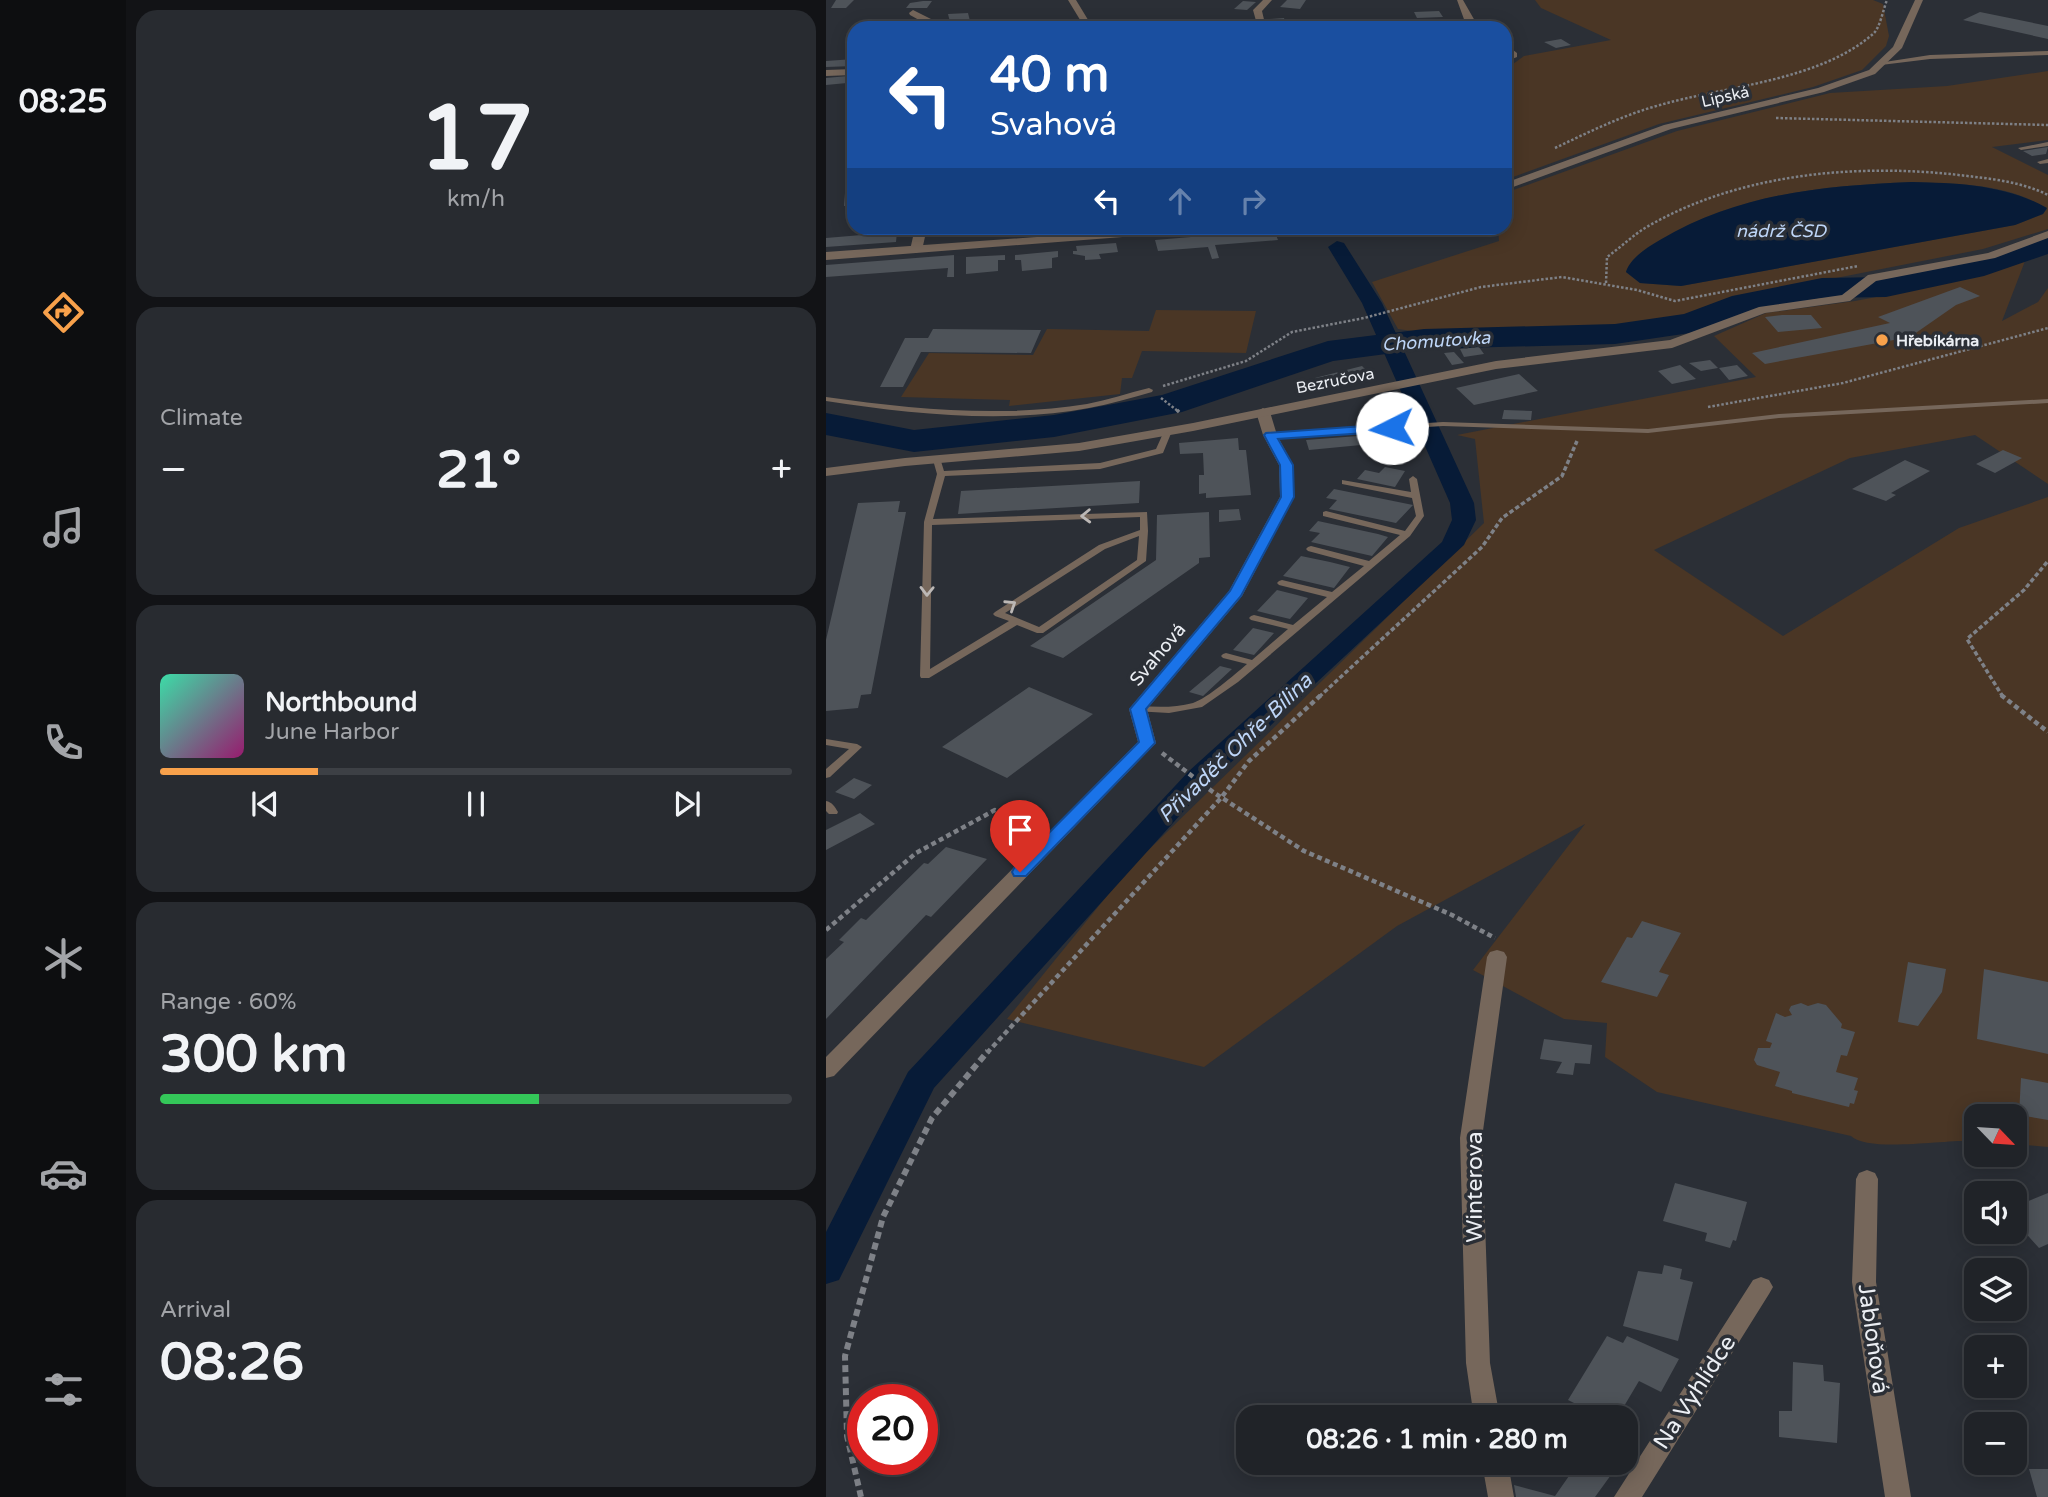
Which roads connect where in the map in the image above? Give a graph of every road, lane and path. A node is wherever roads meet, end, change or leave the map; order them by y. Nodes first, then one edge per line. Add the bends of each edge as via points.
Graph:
1 (1072, 0) edge
2 (1268, 0) edge
3 (1887, 0) edge
4 (1919, 0) edge
5 (1460, 2) edge
6 (914, 13) dead end
7 (928, 21) edge
8 (1084, 21) edge
9 (1260, 21) edge
10 (1469, 21) edge
11 (2048, 53) edge
12 (1881, 63) junction
13 (847, 72) edge
14 (826, 73) edge
15 (1730, 111) junction
16 (2048, 125) edge
17 (2048, 144) edge
18 (2021, 148) dead end
19 (1546, 153) dead end
20 (1512, 184) edge
21 (2048, 195) edge
22 (2048, 234) edge
23 (919, 235) edge
24 (1110, 235) edge
25 (916, 250) junction
26 (826, 256) edge
27 (1606, 284) junction
28 (1675, 301) dead end
29 (2048, 328) edge
30 (1149, 390) joint
31 (826, 399) edge
32 (2048, 401) edge
33 (1698, 409) dead end
34 (1263, 412) junction
35 (1582, 429) junction
36 (1168, 431) junction
37 (1270, 435) junction
38 (937, 460) junction
39 (826, 472) edge
40 (942, 474) junction
41 (1413, 479) dead end
42 (1345, 482) dead end
43 (1416, 496) junction
44 (1326, 514) dead end
45 (928, 522) junction
46 (1144, 531) junction
47 (1407, 534) junction
48 (1311, 549) dead end
49 (2048, 561) edge
50 (1369, 564) junction
51 (1282, 583) dead end
52 (1332, 595) junction
53 (1254, 618) dead end
54 (1016, 621) junction
55 (1294, 628) junction
56 (1226, 656) dead end
57 (1253, 663) junction
58 (1138, 709) junction
59 (2048, 732) edge
60 (826, 742) edge
61 (1159, 750) dead end
62 (826, 775) edge
63 (1221, 797) junction
64 (1059, 833) junction
65 (826, 930) edge
66 (1497, 957) joint
67 (826, 1070) edge
68 (1867, 1179) dead end
69 (1761, 1287) dead end
70 (1485, 1405) edge
71 (1497, 1475) edge
72 (861, 1497) edge
73 (1501, 1497) edge
74 (1627, 1497) edge
75 (1898, 1497) edge

1 - 8 street
2 - 9 street via 1257,10
3 - 19 path via 1875,33 1827,62 1775,79 1659,105
4 - 12 street, Lipská via 1897,48
5 - 10 street
6 - 7 street
11 - 12 lane
12 - 15 street, Lipská via 1872,72 1821,90
13 - 14 street
15 - 16 path via 1794,120
15 - 20 street, Lipská via 1637,137
17 - 18 lane
21 - 27 path via 1997,180 1943,172 1876,172 1769,182 1686,208 1627,239 1607,257
22 - 34 street, Bezručova via 1991,256 1872,278 1846,298 1763,310 1672,344 1496,365
23 - 25 street
24 - 25 street
25 - 26 street
27 - 28 path
27 - 30 path via 1563,277 1481,287 1293,332 1246,361
29 - 33 path via 1843,383
30 - 31 lane via 1083,407 1013,412 880,408
32 - 35 lane via 1779,416 1648,431
34 - 36 street, Bezručova
34 - 37 street, Svahová
35 - 37 lane via 1443,425
35 - 63 path via 1562,476 1502,518 1482,548 1250,761
36 - 38 street, Bezručova via 1079,447
36 - 40 lane via 1160,451 1100,466
37 - 58 street, Svahová via 1286,465 1287,497 1236,593
38 - 39 street, Bezručova
38 - 40 lane
40 - 45 lane
41 - 43 lane
42 - 43 lane
43 - 47 lane via 1420,516
44 - 47 lane
46 -> 45 lane via 1144,514
45 -> 54 lane via 925,676
46 - 54 lane via 1141,561 1040,631
54 -> 46 lane via 998,614 1102,547
47 - 50 lane
48 - 50 lane
49 - 59 path via 2024,590 1967,639 2001,695
50 - 52 lane
51 - 52 lane
52 - 55 lane
53 - 55 lane
55 - 57 lane
56 - 57 lane
57 - 58 lane via 1198,705
58 - 64 street, Svahová via 1147,743
60 - 62 lane via 857,747
61 - 63 path
63 - 66 path via 1304,850 1495,936
63 - 72 path via 932,1118 883,1217 845,1356 846,1436
64 - 65 path via 995,810 916,853
64 - 67 street, Svahová
66 - 70 street, Winterova via 1471,1138 1478,1363
68 - 75 street, Jabloňová via 1864,1282
69 - 74 street, Na Vyhlídce
71 - 73 street

